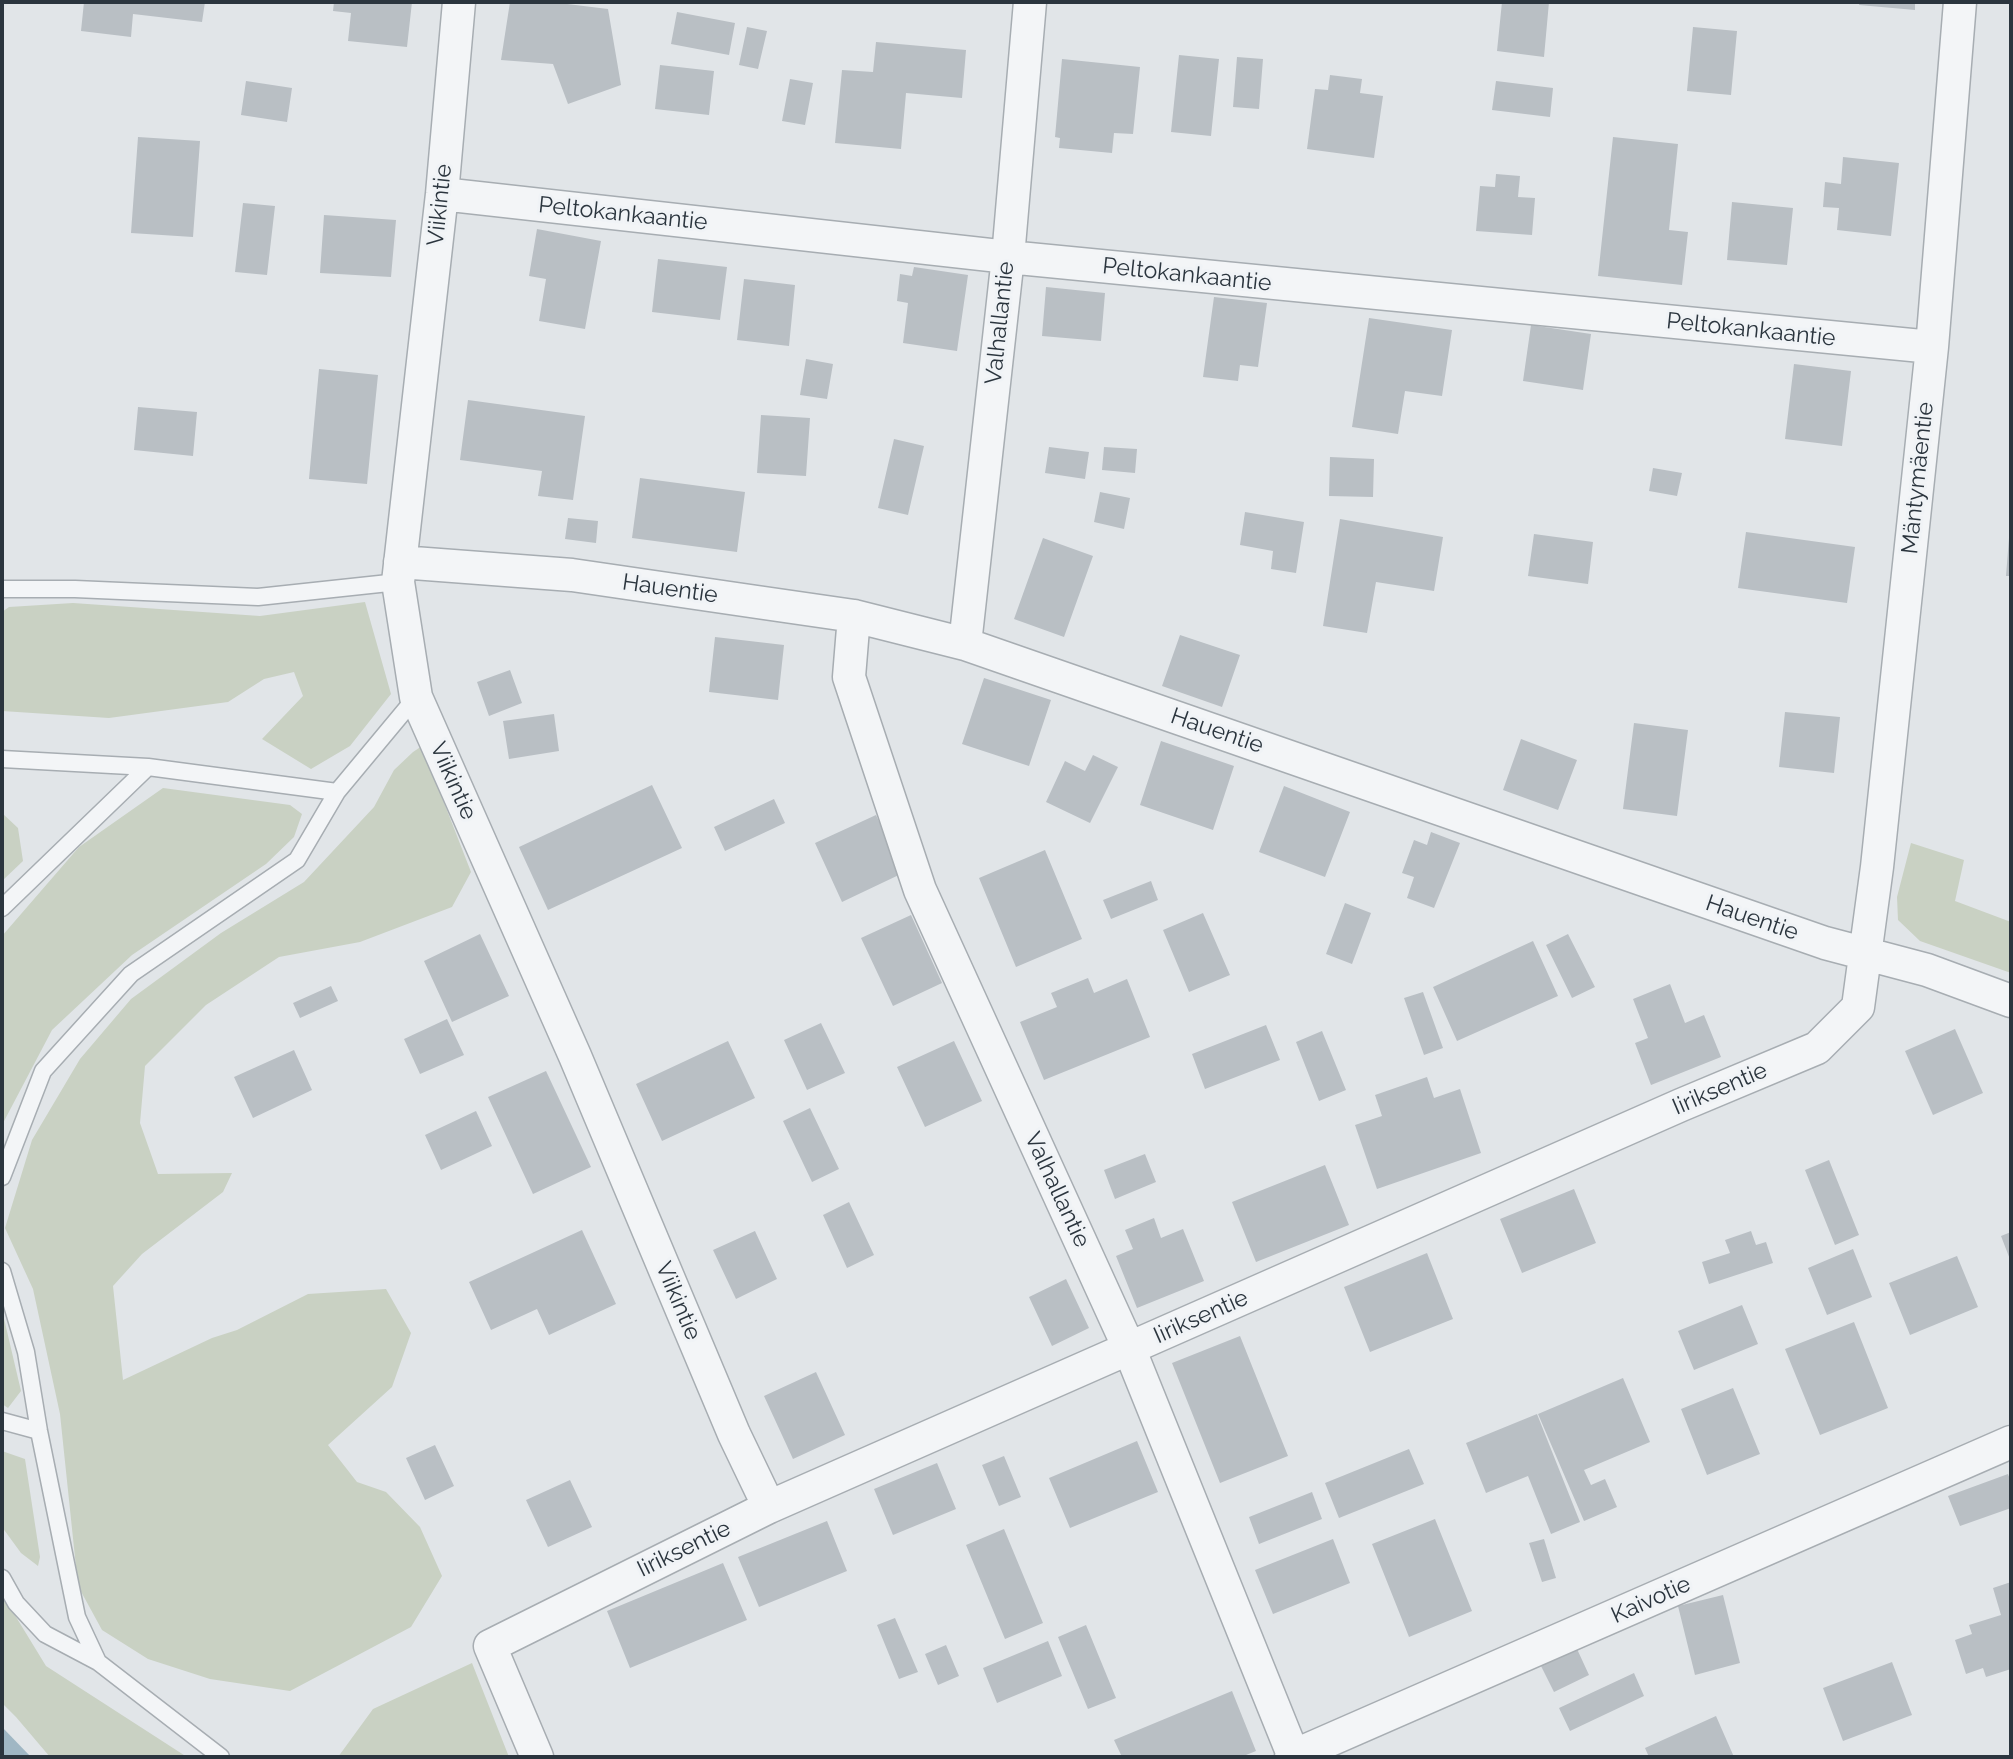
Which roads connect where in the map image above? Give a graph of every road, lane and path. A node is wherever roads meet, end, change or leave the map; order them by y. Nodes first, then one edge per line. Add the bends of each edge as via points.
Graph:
1 (459, 2) edge
2 (1030, 2) edge
3 (1961, 2) edge
4 (442, 194) junction
5 (1008, 257) junction
6 (1932, 347) junction
7 (399, 572) junction
8 (2, 589) edge
9 (854, 616) junction
10 (965, 644) junction
11 (416, 697) junction
12 (2, 759) edge
13 (148, 767) junction
14 (337, 792) junction
15 (2, 908) edge
16 (1867, 954) junction
17 (2011, 1001) edge
18 (2, 1177) edge
19 (2, 1271) edge
20 (1129, 1348) junction
21 (2, 1421) edge
22 (39, 1432) junction
23 (2011, 1442) edge
24 (769, 1507) junction
25 (2, 1578) edge
26 (98, 1662) junction
27 (221, 1757) edge
28 (537, 1757) edge
29 (1293, 1757) edge

1 - 4 street, Viikintie
2 - 5 street, Valhallantie
3 - 6 street, Mäntymäentie
4 - 5 street, Peltokankaantie
4 - 7 street, Viikintie
5 - 6 street, Peltokankaantie
5 - 10 street, Valhallantie
6 - 16 street, Mäntymäentie
7 - 8 lane via 258,597
7 - 9 street, Hauentie via 572,575
7 - 11 street, Viikintie
9 - 10 street, Hauentie
9 - 20 street, Valhallantie via 849,677 920,890
10 - 16 street, Hauentie
11 - 14 lane
11 - 24 street, Viikintie via 575,1056 733,1434
12 - 13 lane
13 - 14 lane
13 - 15 lane
14 - 18 lane via 298,860 131,974 43,1071
16 - 17 street, Hauentie
16 - 20 street, Iiriksentie via 1858,1007 1817,1048
19 - 22 lane via 26,1352
20 - 24 street, Iiriksentie
20 - 29 street, Valhallantie
21 - 22 lane
22 - 26 lane via 77,1617
23 - 29 street, Kaivotie
24 - 28 street, Iiriksentie via 490,1646
25 - 26 lane via 16,1603 45,1634
26 - 27 lane

